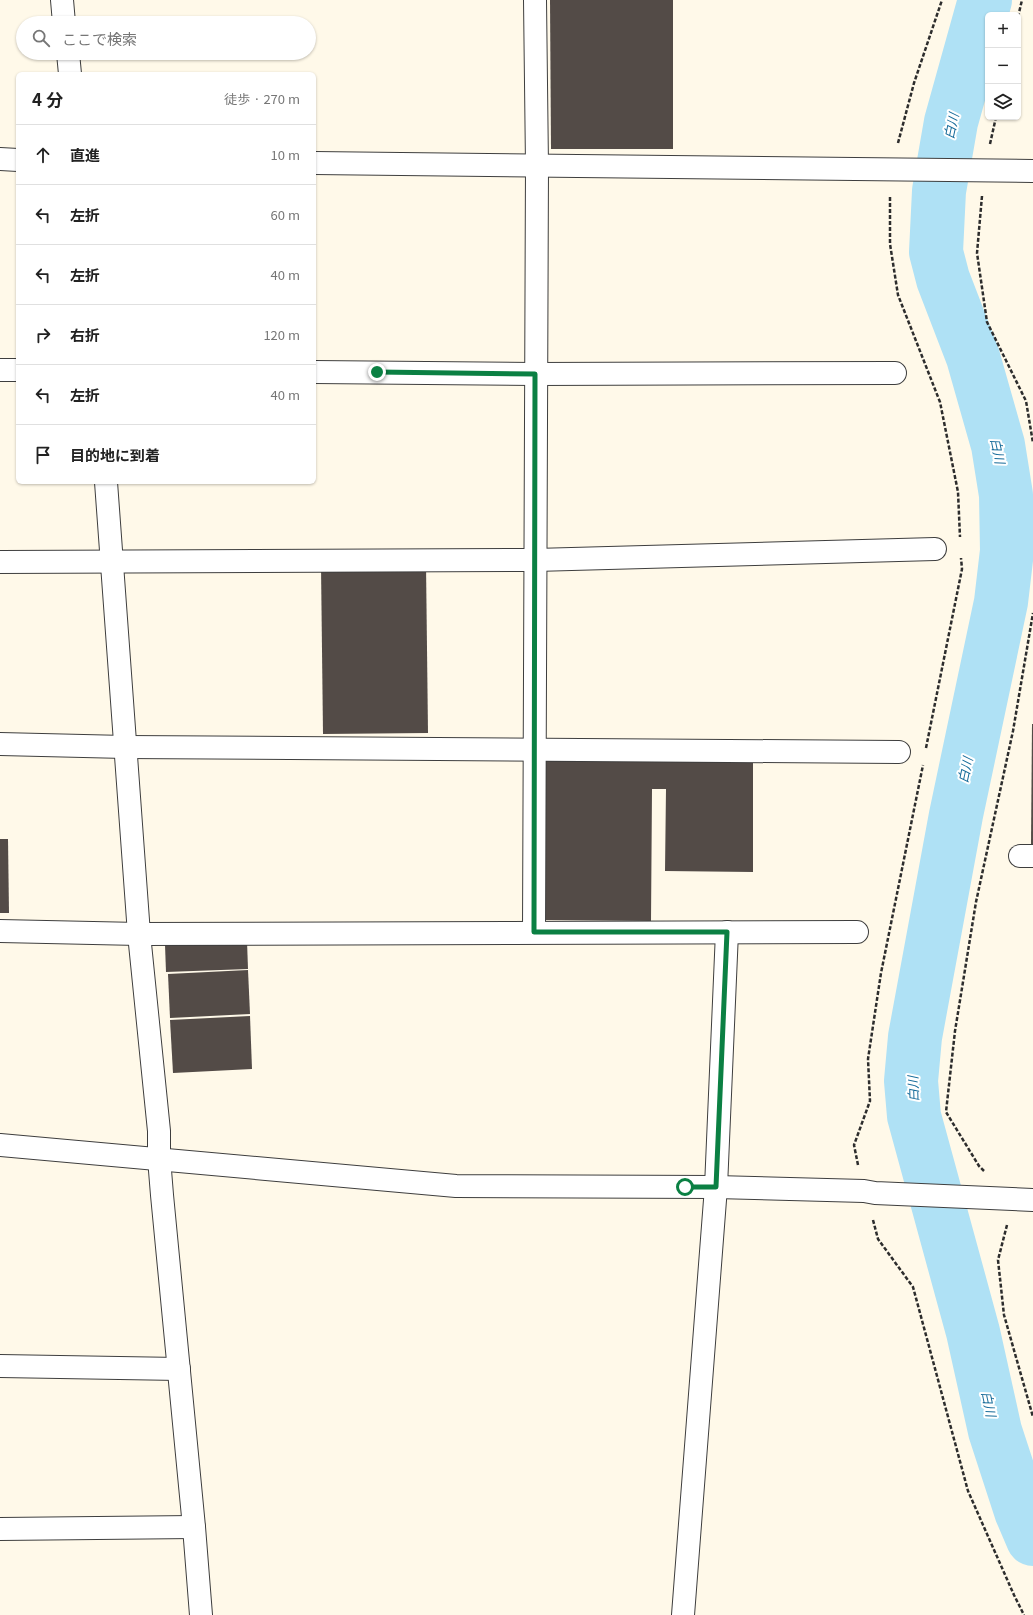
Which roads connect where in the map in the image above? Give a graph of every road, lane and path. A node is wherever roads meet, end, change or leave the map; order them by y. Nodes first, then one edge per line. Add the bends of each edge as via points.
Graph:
1 (62, 0) edge
2 (535, 0) edge
3 (942, 0) edge
4 (1022, 0) edge
5 (1019, 12) edge
6 (63, 16) edge
7 (69, 60) edge
8 (70, 72) edge
9 (0, 159) edge
10 (16, 160) edge
11 (316, 163) edge
12 (537, 166) junction
13 (898, 170) junction
14 (979, 171) junction
15 (1033, 171) edge
16 (0, 370) edge
17 (16, 370) edge
18 (316, 372) edge
19 (895, 373) dead end
20 (535, 374) junction
21 (1033, 443) edge
22 (106, 484) edge
23 (960, 538) dead end
24 (935, 549) dead end
25 (961, 553) dead end
26 (535, 560) junction
27 (0, 562) edge
28 (113, 562) junction
29 (1033, 613) edge
30 (0, 744) edge
31 (125, 746) junction
32 (534, 749) junction
33 (926, 750) dead end
34 (899, 752) dead end
35 (924, 758) dead end
36 (0, 931) edge
37 (534, 932) junction
38 (727, 932) junction
39 (857, 932) dead end
40 (139, 934) junction
41 (0, 1144) edge
42 (159, 1158) junction
43 (716, 1187) junction
44 (870, 1192) junction
45 (1023, 1200) edge
46 (0, 1366) edge
47 (179, 1369) junction
48 (1033, 1417) edge
49 (194, 1527) junction
50 (0, 1529) edge
51 (201, 1615) edge
52 (682, 1615) edge
53 (1024, 1615) edge

1 - 6 street
2 - 12 street
3 - 13 path via 914,83
4 - 5 path
7 - 8 street
9 - 10 street
11 - 12 street
12 - 13 street
12 - 20 street
13 - 14 street
13 - 23 path via 890,244 898,295 940,402 958,492
14 - 15 street
14 - 21 path via 977,252 987,322 1026,401
16 - 17 street
18 - 20 street
19 - 20 street
20 - 26 street
22 - 28 street
24 - 26 street
25 - 33 path via 962,569
26 - 28 street
26 - 32 street
27 - 28 street
28 - 31 street
29 - 45 path via 1013,732 976,902 955,1032 946,1112 979,1166
30 - 31 street
31 - 32 street
31 - 40 street
32 - 34 street
32 - 37 street
35 - 44 path via 881,973 868,1058 870,1101 854,1145
36 - 40 street
37 - 38 street
37 - 40 street
38 - 39 street
38 - 43 street
40 - 42 street via 159,1131
41 - 42 street
42 - 43 street via 456,1186
42 - 47 street
43 - 44 street
43 - 52 street
44 - 45 street
44 - 53 path via 878,1239 913,1287 968,1490
45 - 48 path via 998,1260 1004,1315
46 - 47 street
47 - 49 street
49 - 50 street
49 - 51 street

